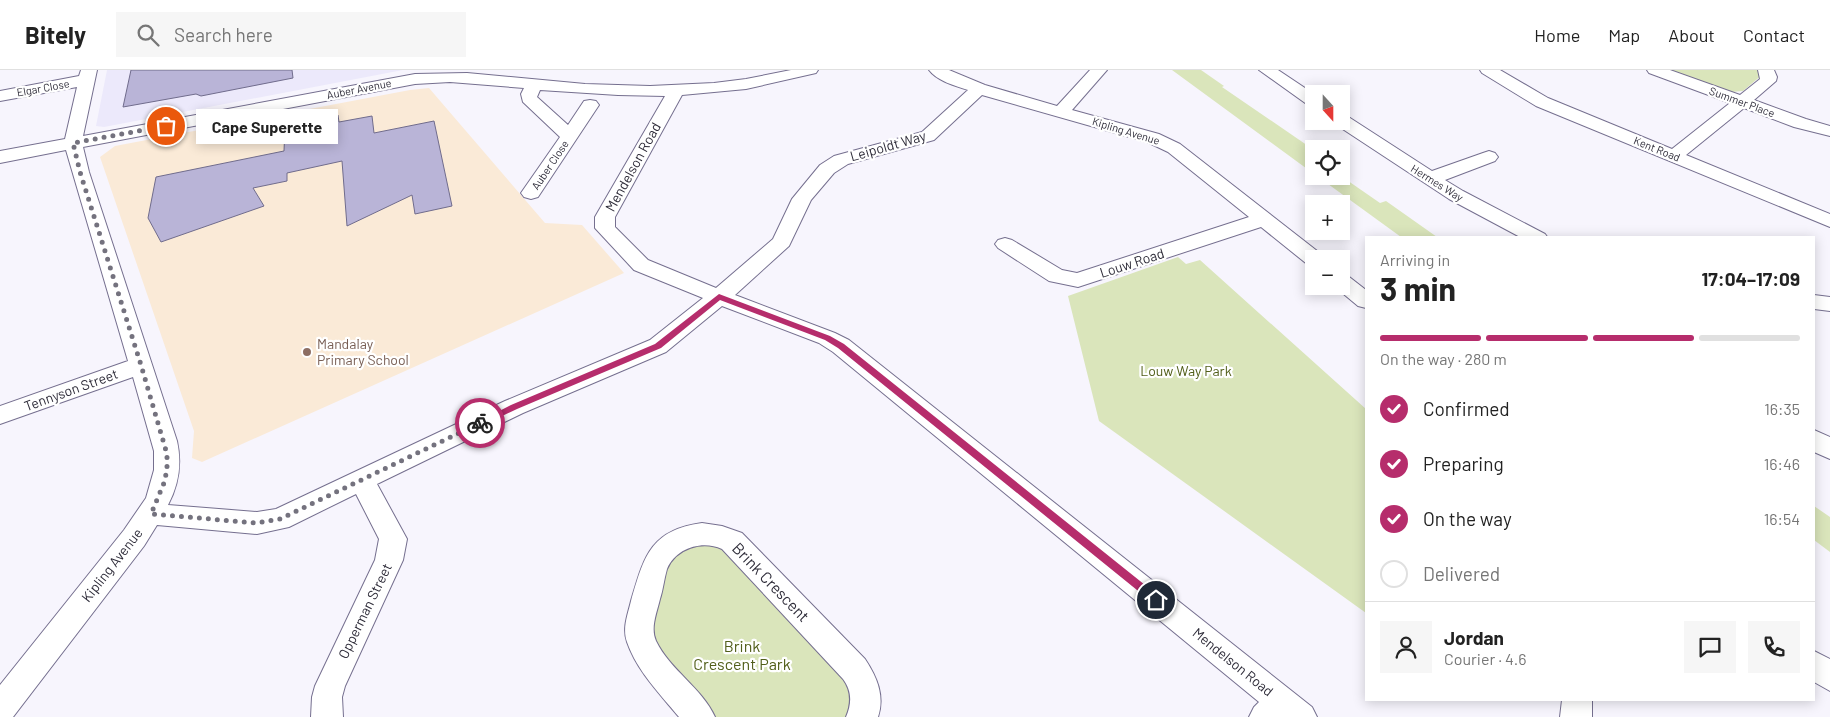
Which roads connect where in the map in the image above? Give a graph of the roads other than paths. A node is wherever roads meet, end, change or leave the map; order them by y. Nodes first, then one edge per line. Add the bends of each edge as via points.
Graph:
1 (810, 70) edge
2 (938, 70) edge
3 (1099, 70) edge
4 (1267, 70) edge
5 (1488, 70) edge
6 (1655, 70) edge
7 (1766, 70) edge
8 (425, 74) edge
9 (88, 75) edge
10 (535, 85) junction
11 (979, 89) junction
12 (676, 91) junction
13 (1305, 95) edge
14 (0, 96) edge
15 (1742, 102) junction
16 (590, 105) dead end
17 (1061, 112) junction
18 (1350, 126) edge
19 (1830, 131) edge
20 (569, 136) junction
21 (73, 143) junction
22 (1674, 156) junction
23 (0, 157) edge
24 (1489, 157) dead end
25 (1430, 178) junction
26 (531, 193) dead end
27 (1264, 219) junction
28 (1830, 221) edge
29 (1534, 236) edge
30 (1005, 244) dead end
31 (1305, 252) edge
32 (1350, 289) edge
33 (719, 297) junction
34 (1365, 301) edge
35 (1815, 302) edge
36 (1830, 304) edge
37 (141, 365) junction
38 (0, 416) edge
39 (1815, 440) edge
40 (1830, 450) edge
41 (362, 480) junction
42 (151, 514) junction
43 (1815, 665) edge
44 (1830, 677) edge
45 (1577, 701) edge
46 (0, 709) edge
47 (1282, 712) edge
48 (327, 717) edge
49 (699, 717) edge
50 (862, 717) edge
51 (1576, 717) edge

1 - 12 street, Auber Avenue via 732,87
2 - 11 street, Kipling Avenue
3 - 17 street
4 - 13 street
5 - 22 street, Kent Road via 1542,102
6 - 15 street, Summer Place
7 - 15 street via 1770,79
8 - 10 street, Auber Avenue
8 - 21 street, Auber Avenue
9 - 14 street, Elgar Close
9 - 21 street
10 - 12 street, Auber Avenue
10 - 20 street, Auber Close via 530,98
11 - 17 street, Kipling Avenue
11 - 33 street, Leipoldt Way via 928,136 841,160 827,168 802,199 782,242
12 - 33 street, Mendelson Road via 607,212 605,228 641,266
15 - 19 street, Summer Place
15 - 22 street
16 - 20 street, Auber Close
17 - 27 street, Kipling Avenue via 1153,138 1174,148
18 - 25 street, Hermes Way
20 - 26 street, Auber Close
21 - 23 street, Auber Avenue
21 - 37 street, Kipling Avenue
22 - 28 street, Kent Road
24 - 25 street
25 - 29 street, Hermes Way
27 - 30 street, Louw Road via 1078,280 1056,276
27 - 31 street, Kipling Avenue
32 - 34 street
33 - 41 street, Leipoldt Way via 658,346 514,407
33 - 47 street, Mendelson Road via 818,334 841,346
35 - 36 street
37 - 38 street, Tennyson Street
37 - 42 street, Kipling Avenue via 167,454 164,483
39 - 40 street
41 - 42 street, Leipoldt Way via 272,522
41 - 48 street, Opperman Street via 390,533 393,546 390,560 330,686
42 - 46 street, Kipling Avenue
43 - 44 street
45 - 51 street
49 - 50 street, Brink Crescent via 644,650 639,629 659,558 677,541 700,534 717,535 732,541 854,669 866,690

